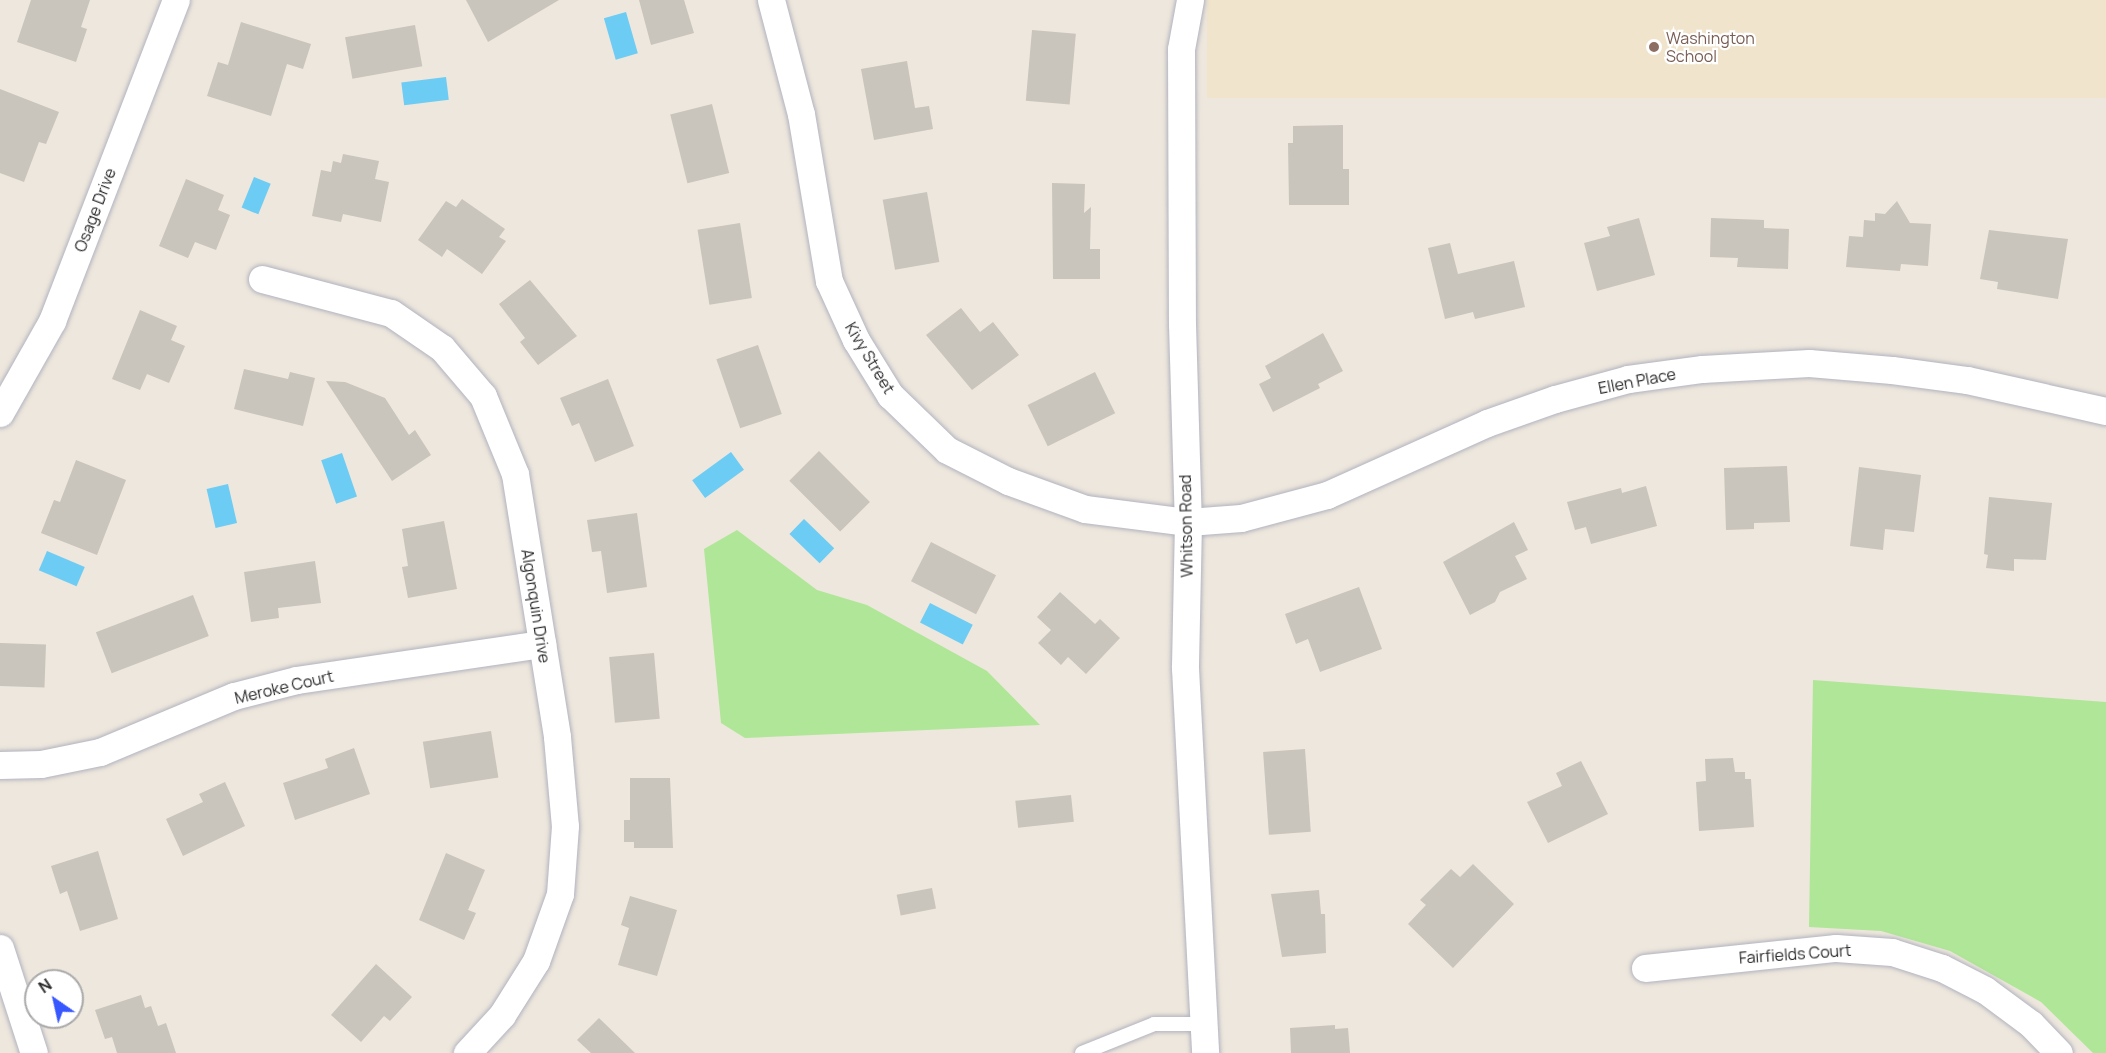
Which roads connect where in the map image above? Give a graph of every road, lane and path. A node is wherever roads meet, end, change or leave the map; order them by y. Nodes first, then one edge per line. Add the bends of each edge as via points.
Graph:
1 (176, 0) edge
2 (771, 0) edge
3 (1190, 0) edge
4 (262, 279) dead end
5 (4, 400) edge
6 (2106, 411) edge
7 (1188, 522) junction
8 (542, 644) junction
9 (0, 765) edge
10 (0, 948) edge
11 (1645, 968) dead end
12 (1203, 1024) junction
13 (34, 1053) edge
14 (467, 1053) edge
15 (1082, 1053) edge
16 (1205, 1053) edge
17 (2059, 1053) edge

1 - 5 street, Osage Drive via 52,321
2 - 7 street, Kivy Street via 801,114 829,280 856,340 890,395 947,450 1008,481 1084,509
3 - 7 street, Whitson Road via 1181,49 1182,324
4 - 8 street, Algonquin Drive via 391,313 442,348 483,396 515,474
6 - 7 street, Ellen Place via 1966,380 1892,370 1809,363 1701,369 1628,379 1555,399 1487,423 1327,495 1241,518
7 - 12 street, Whitson Road via 1185,668
8 - 9 street, Meroke Court via 297,681 234,696 100,752 40,764
8 - 14 street, Algonquin Drive via 557,737 565,826 560,894 536,961 502,1015
10 - 13 street
11 - 17 street, Fairfields Court via 1836,948 1892,952 1942,968 1985,990 2031,1024
12 - 15 lane via 1154,1024
12 - 16 street, Whitson Road

